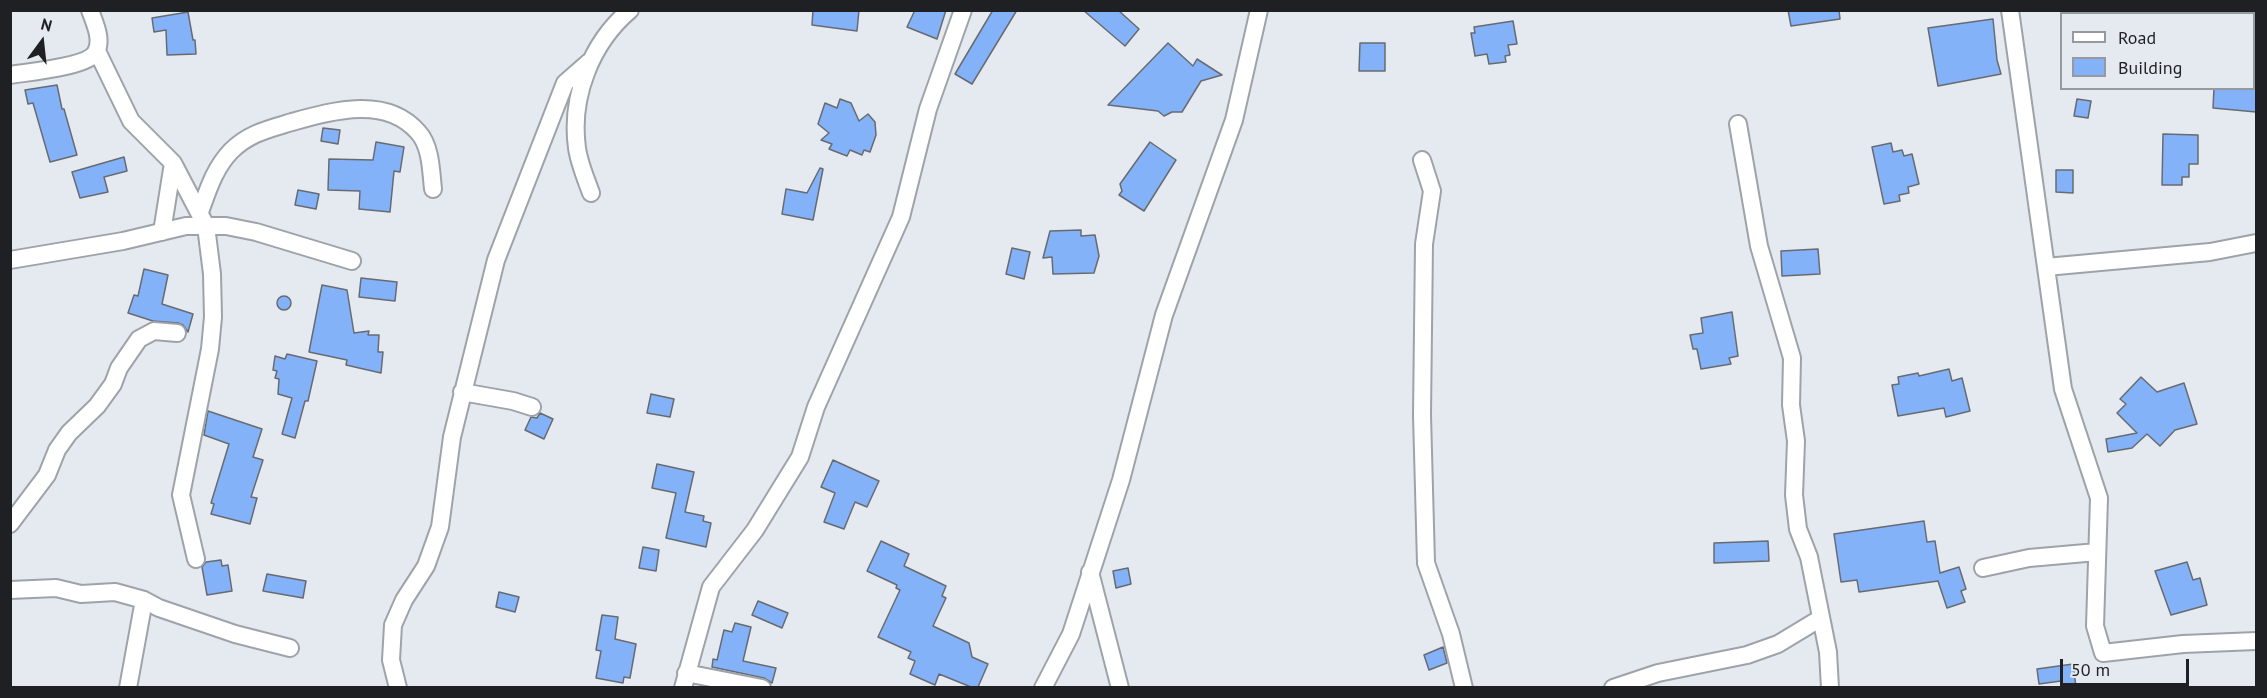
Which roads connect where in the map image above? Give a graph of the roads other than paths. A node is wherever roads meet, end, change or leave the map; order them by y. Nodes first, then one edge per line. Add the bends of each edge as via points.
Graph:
1 (90, 10) edge
2 (630, 10) edge
3 (963, 10) edge
4 (1259, 10) edge
5 (2010, 10) edge
6 (97, 51) junction
7 (589, 62) junction
8 (10, 75) edge
9 (1738, 124) dead end
10 (1422, 160) dead end
11 (173, 163) junction
12 (433, 189) dead end
13 (591, 193) dead end
14 (203, 219) junction
15 (162, 232) junction
16 (2256, 243) edge
17 (10, 260) edge
18 (352, 261) dead end
19 (2046, 267) junction
20 (177, 333) dead end
21 (462, 392) junction
22 (532, 407) dead end
23 (10, 524) edge
24 (2097, 552) junction
25 (196, 559) dead end
26 (1983, 568) dead end
27 (1090, 571) junction
28 (10, 590) edge
29 (144, 600) junction
30 (1821, 618) junction
31 (2256, 641) edge
32 (290, 648) dead end
33 (685, 680) edge
34 (128, 687) edge
35 (398, 687) edge
36 (762, 687) edge
37 (1044, 687) edge
38 (1120, 687) edge
39 (1464, 687) edge
40 (1612, 687) edge
41 (1830, 687) edge

1 - 6 street via 98,34
2 - 7 street via 613,25
3 - 33 street via 928,109 901,217 816,407 800,457 755,530 711,587
4 - 27 street via 1234,120 1164,315 1121,480
5 - 19 street
6 - 8 street via 87,61
6 - 11 street via 131,121
7 - 13 street via 578,101 577,149
7 - 21 street via 565,83 496,260
9 - 30 street via 1759,246 1792,358 1794,495 1798,529 1809,558
10 - 39 street via 1432,191 1424,244 1422,415 1426,564 1451,634
11 - 14 street
11 - 15 street
12 - 14 street via 430,158 420,132 382,111 330,111 252,134 230,152 213,176
14 - 15 street
14 - 18 street
14 - 25 street via 212,274 213,317 181,495
15 - 17 street
16 - 19 street via 2210,252
19 - 24 street via 2063,388 2099,498
20 - 23 street via 154,332 139,339 97,406 63,442 47,475
21 - 22 street
21 - 35 street via 440,527 426,566 393,625 391,660
24 - 26 street via 2029,558
24 - 31 street via 2095,627 2103,653
27 - 37 street via 1071,634
27 - 38 street
28 - 29 street via 115,592
29 - 32 street via 235,634
29 - 34 street
30 - 40 street via 1778,644 1747,655 1658,673
30 - 41 street
33 - 36 street

